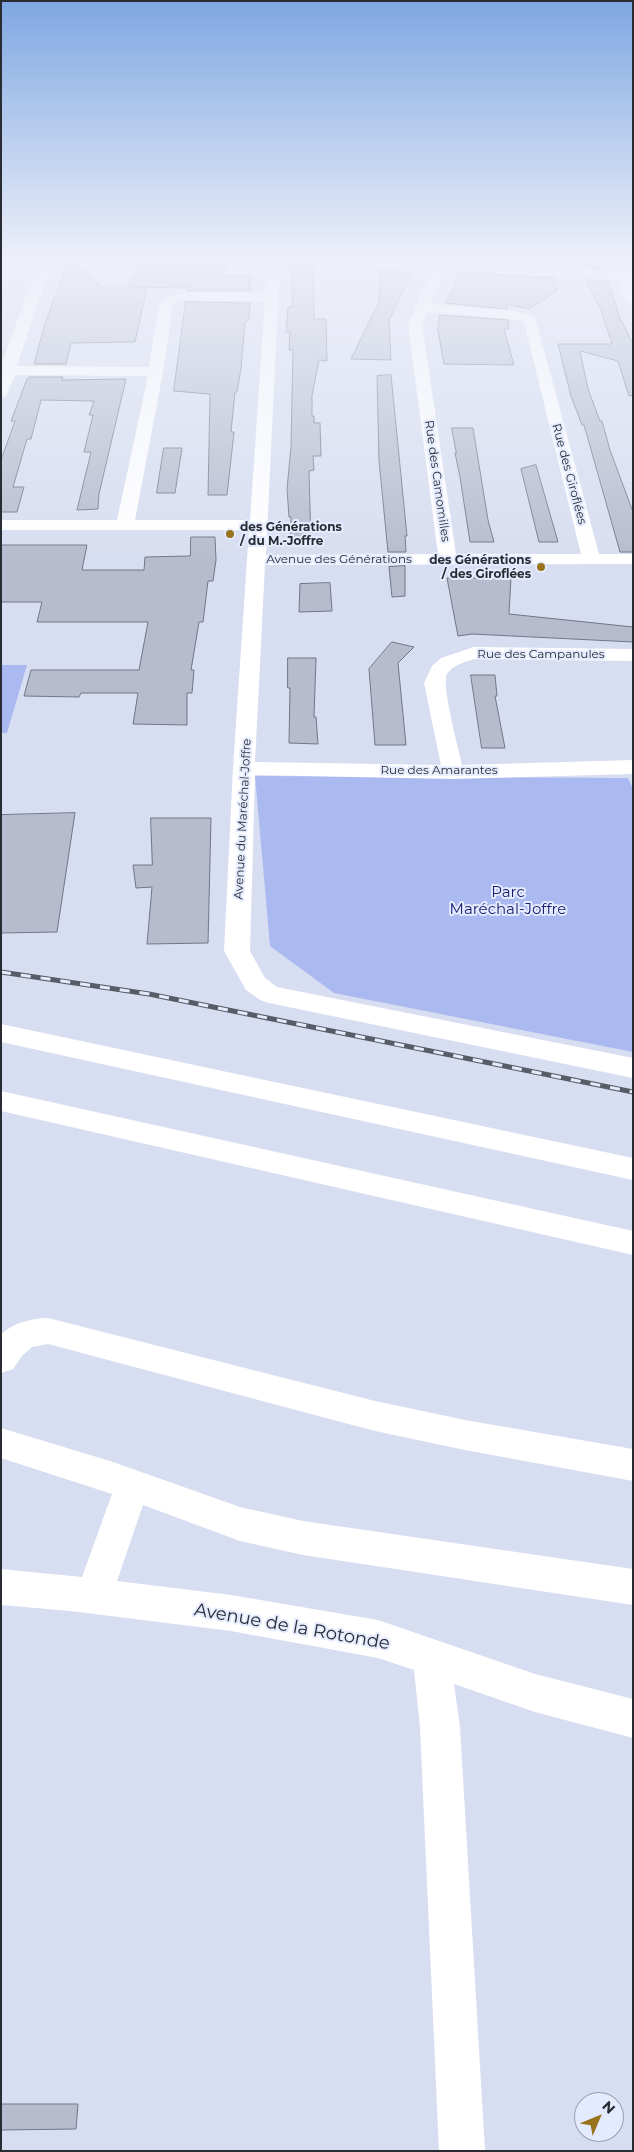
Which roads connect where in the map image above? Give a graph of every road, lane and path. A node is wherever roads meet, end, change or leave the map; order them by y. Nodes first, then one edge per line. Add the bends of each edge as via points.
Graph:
1 (158, 360) edge
2 (267, 360) edge
3 (420, 360) edge
4 (540, 360) edge
5 (5, 370) edge
6 (156, 372) junction
7 (1, 393) edge
8 (1, 525) edge
9 (126, 525) junction
10 (258, 526) junction
11 (448, 558) junction
12 (591, 559) junction
13 (633, 559) edge
14 (256, 560) junction
15 (633, 655) edge
16 (633, 767) edge
17 (244, 768) junction
18 (453, 772) junction
19 (1, 1033) edge
20 (633, 1068) edge
21 (1, 1101) edge
22 (633, 1169) edge
23 (633, 1243) edge
24 (1, 1359) edge
25 (1, 1443) edge
26 (633, 1465) edge
27 (133, 1486) junction
28 (1, 1587) edge
29 (633, 1587) edge
30 (93, 1596) junction
31 (432, 1658) junction
32 (633, 1719) edge
33 (462, 2151) edge

1 - 6 street
2 - 10 street, Avenue du Maréchal-Joffre
3 - 11 street, Rue des Camomilles
4 - 12 street, Rue des Giroflées
5 - 6 street
5 - 7 street
6 - 9 street
8 - 9 street
9 - 10 street
10 - 14 street, Avenue du Maréchal-Joffre
11 - 12 street, Avenue des Générations
11 - 14 street, Avenue des Générations
12 - 13 street, Avenue des Générations
14 - 17 street, Avenue du Maréchal-Joffre
15 - 18 street, Rue des Campanules via 474,654 444,664 434,683
16 - 18 street, Rue des Amarantes
17 - 18 street, Rue des Amarantes
17 - 20 street, Avenue du Maréchal-Joffre via 237,951 255,984 269,994
19 - 22 street
21 - 23 street
24 - 26 street via 14,1341 24,1334 48,1331 374,1416
25 - 27 street
27 - 29 street via 240,1524 303,1538
27 - 30 street
28 - 30 street, Avenue de la Rotonde
30 - 31 street, Avenue de la Rotonde via 231,1613 378,1639
31 - 32 street, Avenue de la Rotonde via 535,1693
31 - 33 street via 440,1727

